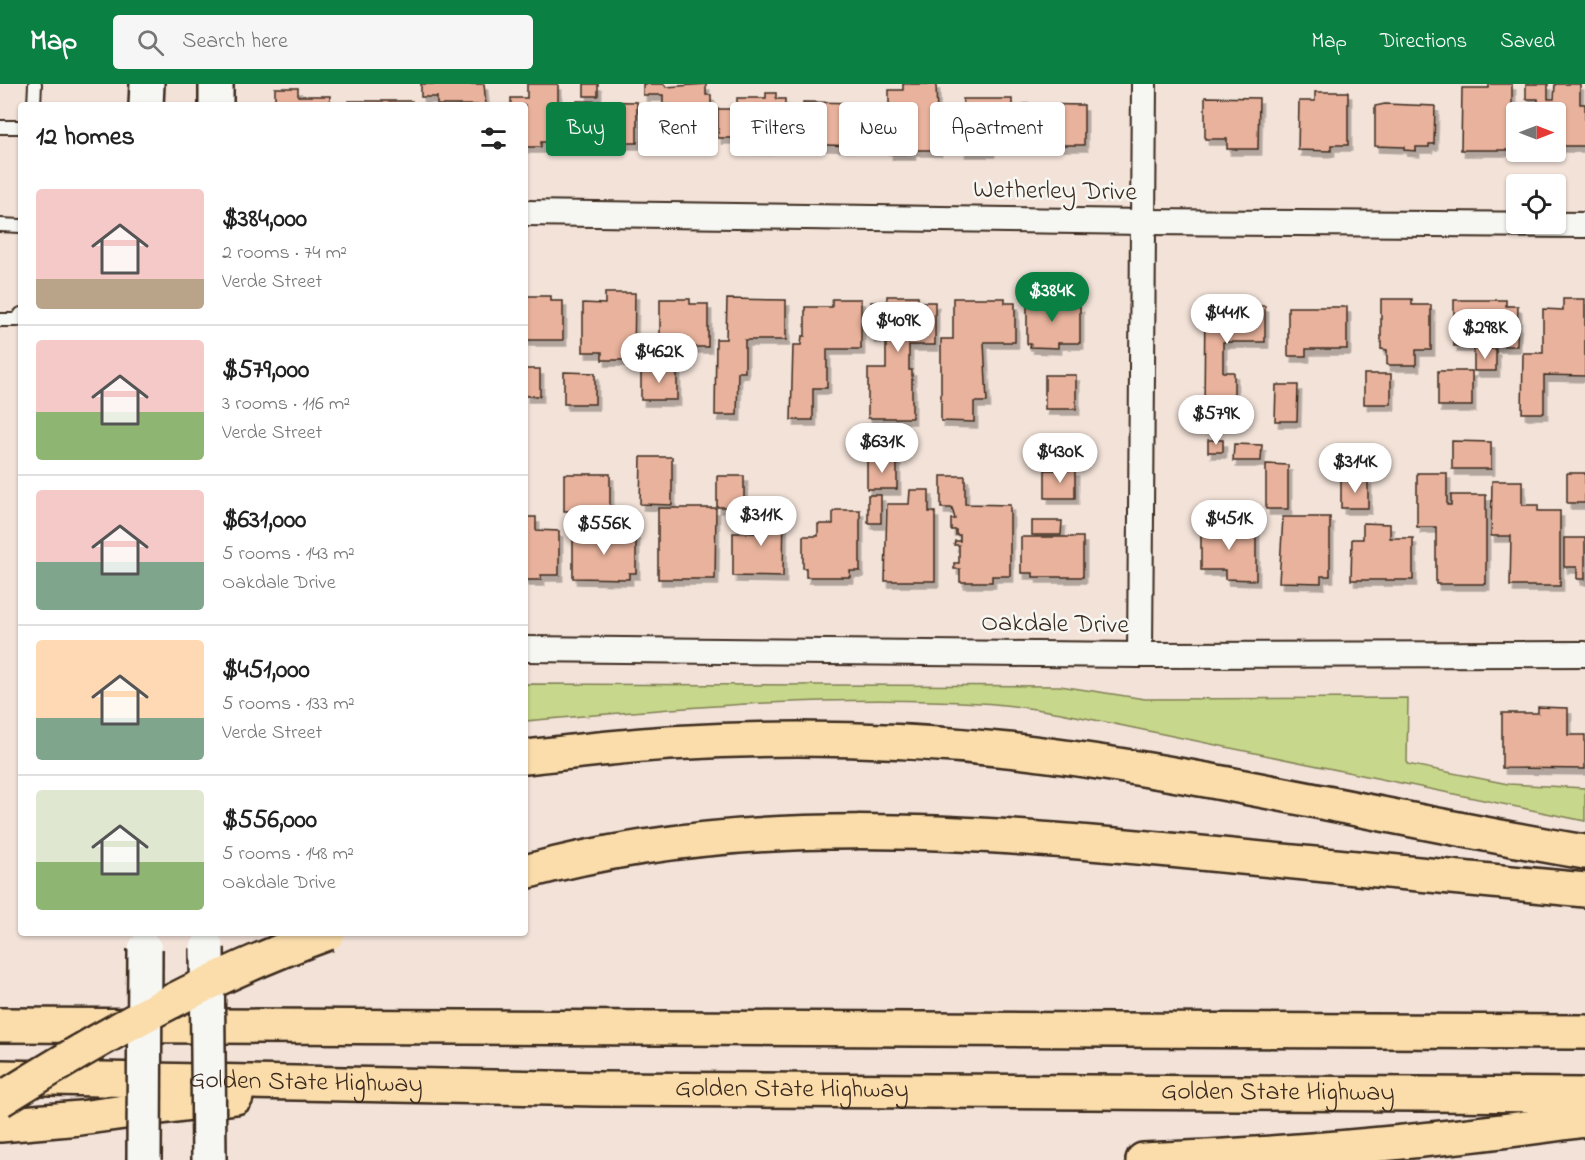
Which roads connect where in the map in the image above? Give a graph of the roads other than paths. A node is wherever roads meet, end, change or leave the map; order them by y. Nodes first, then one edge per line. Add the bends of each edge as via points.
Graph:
1 (35, 84) edge
2 (147, 84) edge
3 (216, 84) edge
4 (1144, 84) edge
5 (34, 102) edge
6 (146, 102) edge
7 (216, 102) edge
8 (0, 127) edge
9 (18, 127) edge
10 (528, 213) edge
11 (1143, 222) junction
12 (0, 225) edge
13 (18, 225) edge
14 (1585, 225) edge
15 (18, 318) edge
16 (0, 320) edge
17 (528, 649) edge
18 (1585, 654) edge
19 (1140, 655) junction
20 (528, 757) edge
21 (1585, 852) edge
22 (528, 871) edge
23 (1585, 890) edge
24 (320, 936) edge
25 (145, 941) edge
26 (207, 941) edge
27 (0, 1026) edge
28 (1585, 1032) edge
29 (0, 1077) edge
30 (315, 1083) junction
31 (1585, 1095) edge
32 (0, 1100) edge
33 (1585, 1120) edge
34 (0, 1125) edge
35 (144, 1160) edge
36 (209, 1160) edge
37 (1143, 1160) edge

1 - 5 lane
2 - 6 main road
3 - 7 main road
4 - 11 street
8 - 9 lane
10 - 11 street, Wetherley Drive
11 - 14 street, Wetherley Drive
11 - 19 street
12 - 13 lane
15 - 16 lane
17 - 19 street, Oakdale Drive
18 - 19 street, Oakdale Drive
20 - 21 highway via 666,743 774,739 996,749 1147,770
22 - 23 highway via 568,860 674,844 862,830 1092,843
24 - 32 highway, bridge via 162,1004
25 - 35 main road, bridge
26 - 36 main road, bridge
27 - 28 highway
29 - 30 highway, Golden State Highway
30 - 31 highway, Golden State Highway via 596,1089
30 - 34 highway via 198,1103
33 - 37 highway via 1343,1149

